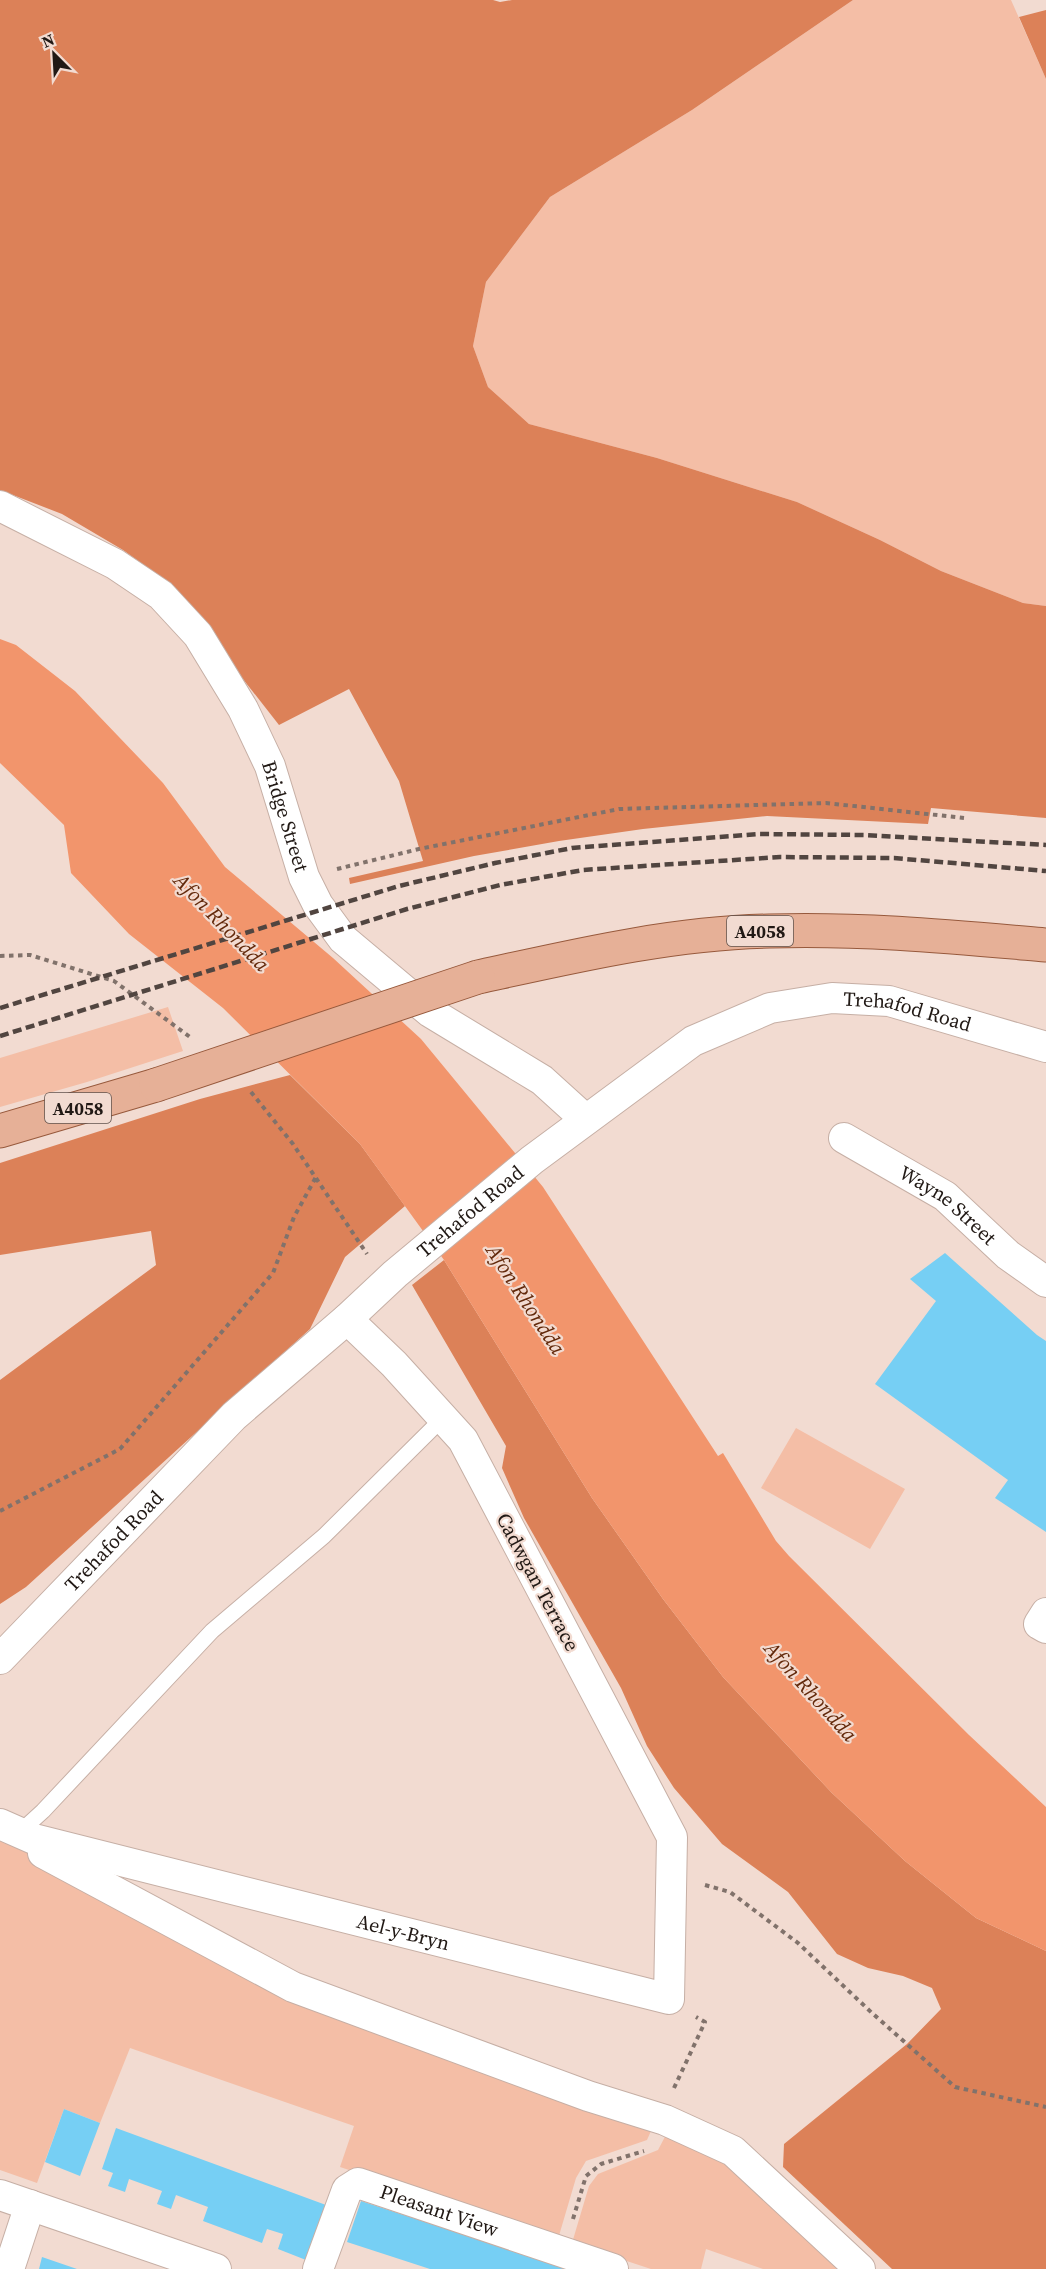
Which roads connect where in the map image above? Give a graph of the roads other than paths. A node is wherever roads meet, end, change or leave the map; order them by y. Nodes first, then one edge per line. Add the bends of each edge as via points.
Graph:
1 (0, 506) edge
2 (1046, 945) edge
3 (1046, 1047) edge
4 (585, 1119) junction
5 (0, 1131) edge
6 (844, 1138) dead end
7 (1046, 1282) edge
8 (347, 1319) junction
9 (443, 1418) junction
10 (1046, 1613) edge
11 (1046, 1628) edge
12 (0, 1659) edge
13 (10, 1828) edge
14 (672, 1877) joint
15 (0, 2195) edge
16 (30, 2205) junction
17 (9, 2269) edge
18 (216, 2269) edge
19 (318, 2269) edge
20 (613, 2269) edge
21 (860, 2269) edge

1 - 4 street, Bridge Street via 115,564 161,595 198,635 243,709 270,766 304,877 318,906 344,939 430,1012 542,1080
2 - 5 main road, A4058, bridge via 926,934 769,931 670,939 596,952 478,977 156,1085
3 - 4 street, Trehafod Road via 889,1001 832,998 770,1008 693,1041
4 - 8 street, Trehafod Road via 394,1274
6 - 7 street, Wayne Street via 945,1196 1008,1255
8 - 9 street, Cadwgan Terrace
8 - 12 street, Trehafod Road via 234,1416
9 - 13 lane via 324,1536 212,1631 51,1802
9 - 14 street, Cadwgan Terrace via 463,1440 672,1837
10 - 11 street via 1040,1624
13 - 14 street, Ael-y-Bryn via 34,1839 669,1999
13 - 21 street via 30,1846 292,1987 588,2096 669,2106 733,2151
15 - 16 street
16 - 17 street
16 - 18 street
19 - 20 street, Pleasant View via 346,2190 358,2183

